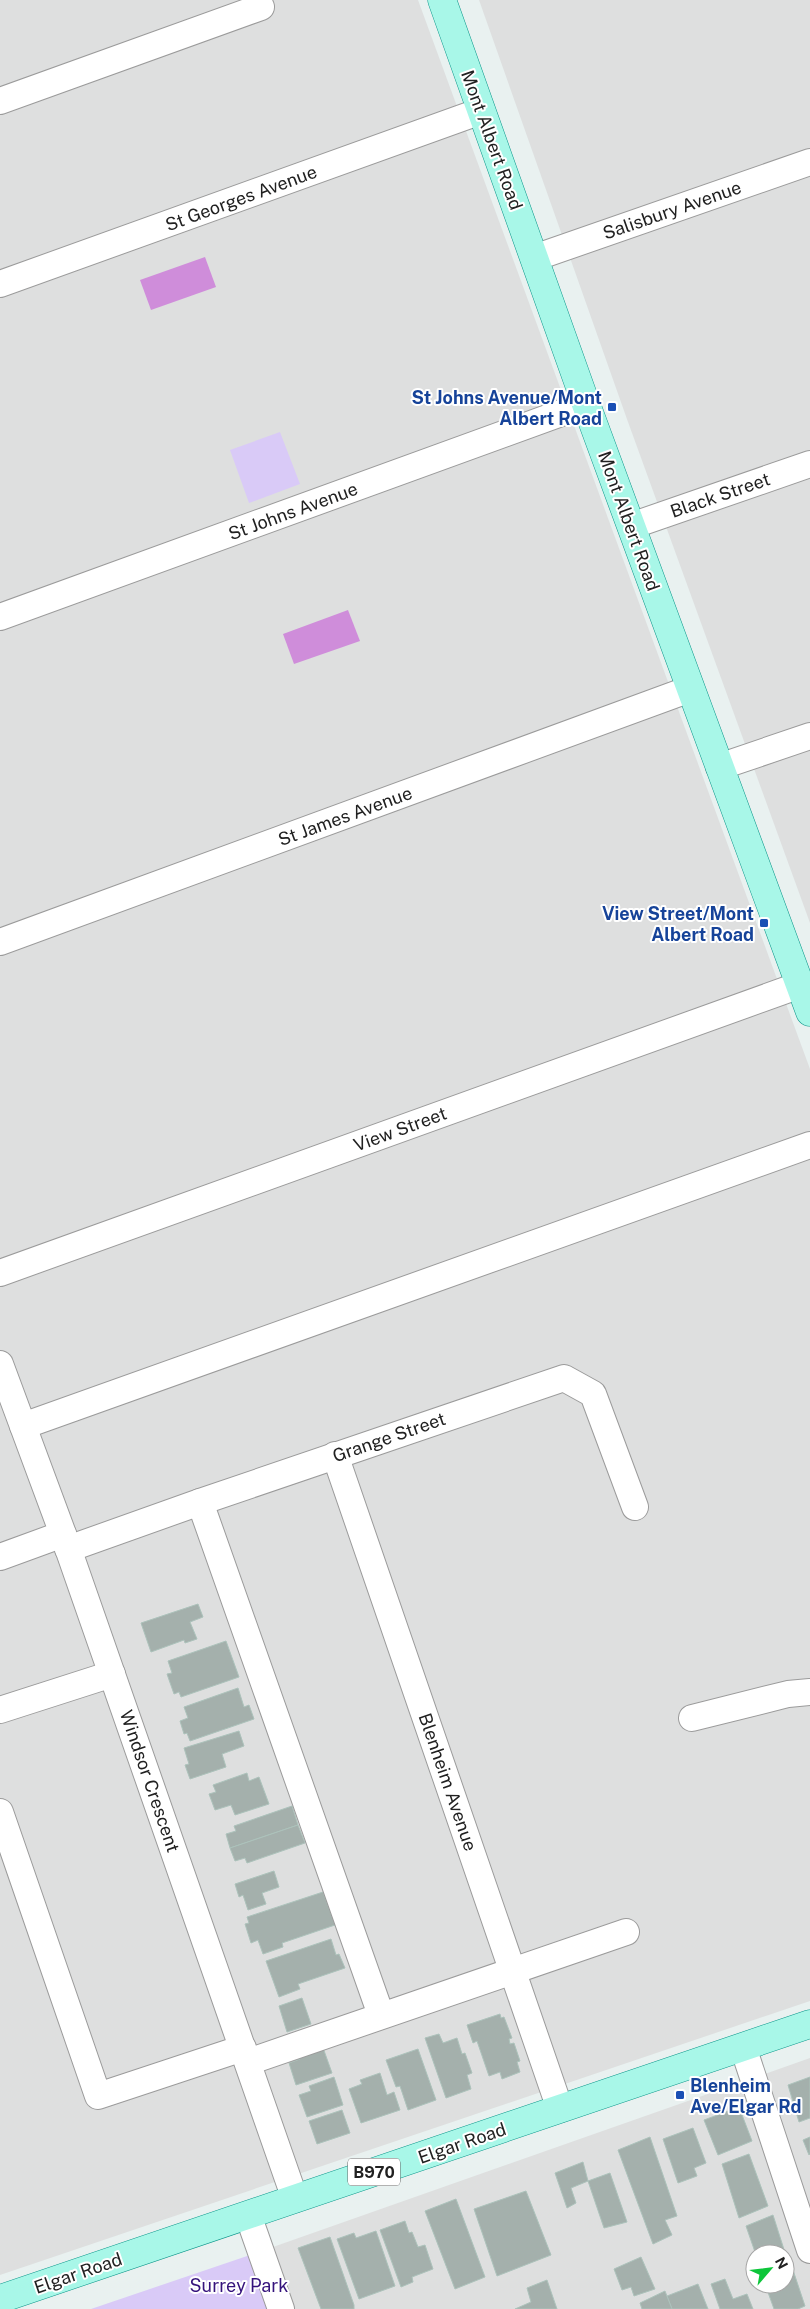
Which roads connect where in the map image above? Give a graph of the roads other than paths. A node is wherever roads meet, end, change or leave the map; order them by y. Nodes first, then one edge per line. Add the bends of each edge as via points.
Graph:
1 (258, 0) edge
2 (442, 0) edge
3 (0, 101) edge
4 (481, 111) junction
5 (810, 162) edge
6 (534, 258) junction
7 (0, 284) edge
8 (586, 404) junction
9 (810, 464) edge
10 (631, 526) junction
11 (0, 617) edge
12 (690, 689) junction
13 (810, 736) edge
14 (719, 767) junction
15 (0, 942) edge
16 (800, 985) junction
17 (810, 1012) edge
18 (810, 1145) edge
19 (0, 1273) edge
20 (0, 1364) edge
21 (23, 1426) junction
22 (335, 1456) junction
23 (200, 1502) junction
24 (635, 1507) dead end
25 (66, 1542) junction
26 (0, 1557) edge
27 (112, 1674) junction
28 (810, 1692) edge
29 (0, 1710) edge
30 (692, 1718) dead end
31 (0, 1812) edge
32 (626, 1932) dead end
33 (514, 1972) junction
34 (381, 2015) junction
35 (810, 2024) edge
36 (743, 2047) junction
37 (245, 2055) junction
38 (560, 2109) junction
39 (295, 2199) junction
40 (248, 2215) junction
41 (810, 2250) edge
42 (2, 2293) edge
43 (281, 2309) edge

1 - 3 street via 261,7
2 - 4 main road, Mont Albert Road
4 - 6 main road, Mont Albert Road
4 - 7 street, St Georges Avenue
5 - 6 street, Salisbury Avenue
6 - 8 main road, Mont Albert Road
8 - 10 main road, Mont Albert Road
8 - 11 street, St Johns Avenue
9 - 10 street, Black Street
10 - 12 main road, Mont Albert Road
12 - 14 main road, Mont Albert Road
12 - 15 street, St James Avenue
13 - 14 street
14 - 16 main road, Mont Albert Road
16 - 17 main road, Mont Albert Road
16 - 19 street, View Street
18 - 21 street
20 - 21 street, Windsor Crescent
21 - 25 street, Windsor Crescent
22 - 23 street, Grange Street
22 - 24 street, Grange Street via 564,1378 593,1394
22 - 33 street, Blenheim Avenue
23 - 25 street, Grange Street
23 - 34 street
25 - 26 street, Grange Street
25 - 27 street, Windsor Crescent
27 - 29 street
27 - 37 street, Windsor Crescent
28 - 30 street via 788,1694
31 - 37 street via 98,2096
32 - 33 street
33 - 34 street
33 - 38 street, Blenheim Avenue
34 - 37 street
35 - 36 main road, Elgar Road / B970
36 - 38 main road, Elgar Road / B970
36 - 41 street
37 - 39 street, Windsor Crescent
38 - 39 main road, Elgar Road / B970
39 - 40 main road, Elgar Road / B970
40 - 42 main road, Elgar Road / B970
40 - 43 street

